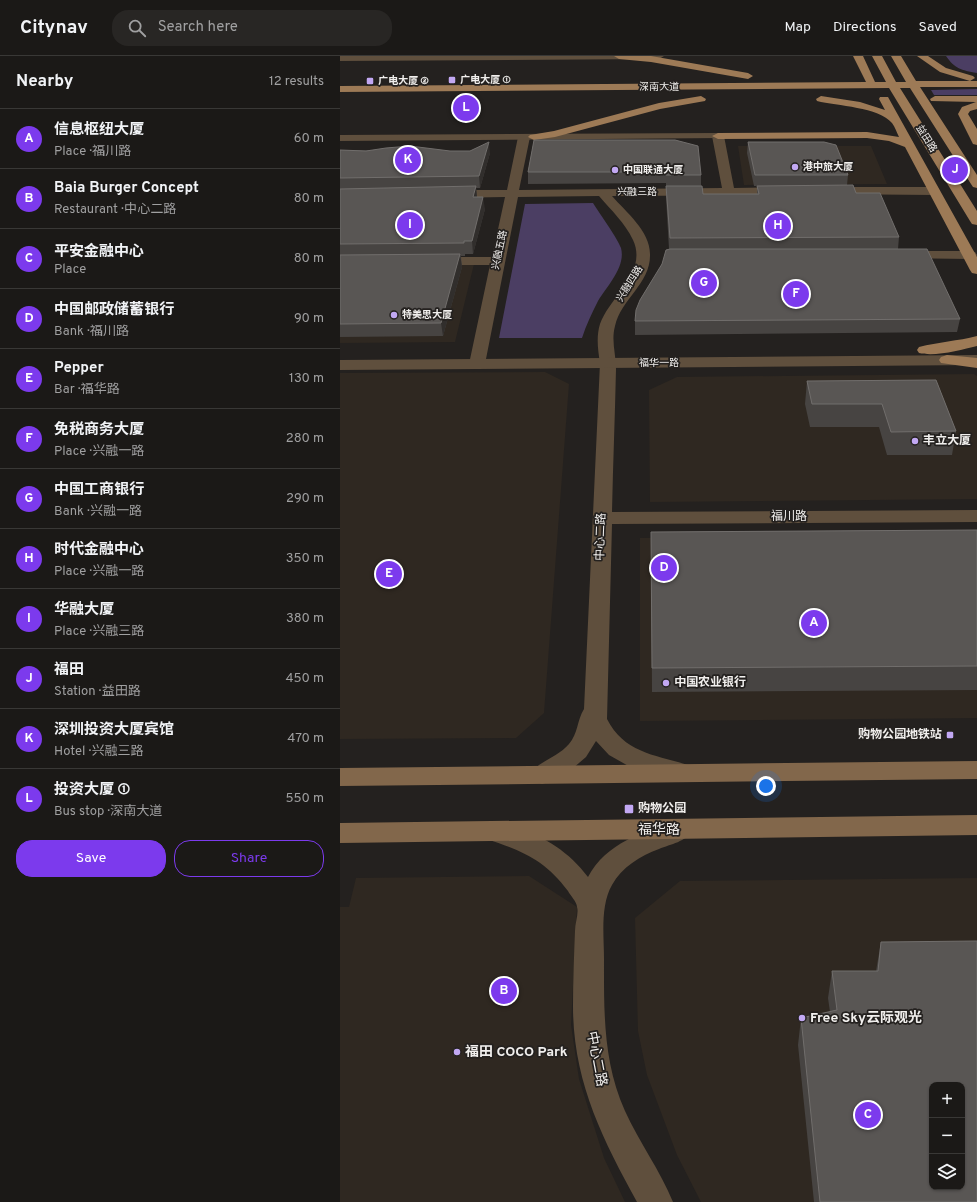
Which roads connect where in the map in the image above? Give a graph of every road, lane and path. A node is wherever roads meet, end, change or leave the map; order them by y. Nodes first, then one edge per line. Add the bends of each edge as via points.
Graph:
1 (619, 56) edge
2 (659, 56) edge
3 (858, 56) edge
4 (877, 56) edge
5 (896, 56) edge
6 (922, 56) edge
7 (351, 57) edge
8 (340, 58) edge
9 (977, 79) edge
10 (939, 84) junction
11 (977, 84) edge
12 (830, 85) junction
13 (872, 85) junction
14 (340, 89) edge
15 (704, 99) dead end
16 (884, 99) junction
17 (977, 99) edge
18 (977, 105) edge
19 (895, 120) junction
20 (718, 136) junction
21 (529, 137) junction
22 (340, 138) edge
23 (977, 142) edge
24 (909, 145) junction
25 (977, 184) edge
26 (800, 191) edge
27 (816, 191) edge
28 (934, 191) junction
29 (602, 192) junction
30 (728, 192) junction
31 (512, 193) junction
32 (433, 194) edge
33 (977, 221) edge
34 (890, 255) edge
35 (970, 255) junction
36 (645, 256) junction
37 (660, 256) dead end
38 (419, 261) edge
39 (498, 261) junction
40 (977, 270) edge
41 (977, 341) edge
42 (925, 350) junction
43 (977, 350) edge
44 (340, 354) edge
45 (607, 358) junction
46 (478, 359) junction
47 (947, 360) junction
48 (977, 360) edge
49 (977, 363) edge
50 (340, 365) edge
51 (977, 516) edge
52 (602, 518) junction
53 (594, 711) junction
54 (977, 770) edge
55 (688, 773) junction
56 (542, 775) junction
57 (340, 777) edge
58 (977, 825) edge
59 (679, 830) junction
60 (492, 831) junction
61 (340, 833) edge
62 (591, 904) junction
63 (656, 1202) edge

1 - 2 street
1 - 7 street
1 - 12 main road via 651,59 758,78
3 - 13 main road
4 - 33 main road, 益田路
5 - 25 main road, 益田路
6 - 9 main road via 943,70
6 - 10 main road
7 - 8 street
10 - 11 main road, 深南大道
10 - 13 main road, 深南大道
12 - 13 main road, 深南大道
12 - 14 main road, 深南大道
15 - 21 main road via 647,104 560,133
16 - 17 main road
16 - 19 main road
16 - 19 main road via 818,99 872,108
18 - 23 main road via 966,109 963,114
19 - 24 main road
20 - 21 street
20 - 24 main road via 867,135 891,138
20 - 30 street
21 - 22 street
21 - 31 street, 兴融五路
24 - 28 main road
26 - 30 street, 兴融三路
27 - 28 street
28 - 35 main road
29 - 30 street, 兴融三路
29 - 31 street, 兴融三路
29 - 36 street, 兴融四路 via 634,228 641,240
31 - 32 street, 兴融三路
31 - 39 street, 兴融五路
34 - 35 street
35 - 40 main road
36 - 37 street
36 - 45 street, 兴融四路 via 642,269 608,319
38 - 39 street
39 - 46 street, 兴融五路
41 - 42 main road
42 - 43 street, 福华一路
42 - 45 street, 福华一路
44 - 46 street, 福华一路
45 - 46 street, 福华一路
45 - 47 street, 福华一路
45 - 52 street, 中心二路
46 - 50 street, 福华一路
47 - 48 street, 福华一路
47 - 49 main road
51 - 52 street, 福川路
52 - 53 street, 中心二路
53 - 55 street, 中心二路 via 598,728 604,736 629,756 653,766
53 - 56 street, 中心二路 via 587,737 577,754
54 - 55 main road
55 - 56 main road
56 - 57 main road
58 - 59 main road, 福华路
59 - 60 main road, 福华路
59 - 62 street, 中心二路 via 638,847 616,861 602,878
60 - 61 main road, 福华路
60 - 62 street via 524,841 549,854 576,880
62 - 63 street, 中心二路 via 588,1011 593,1062 610,1112

